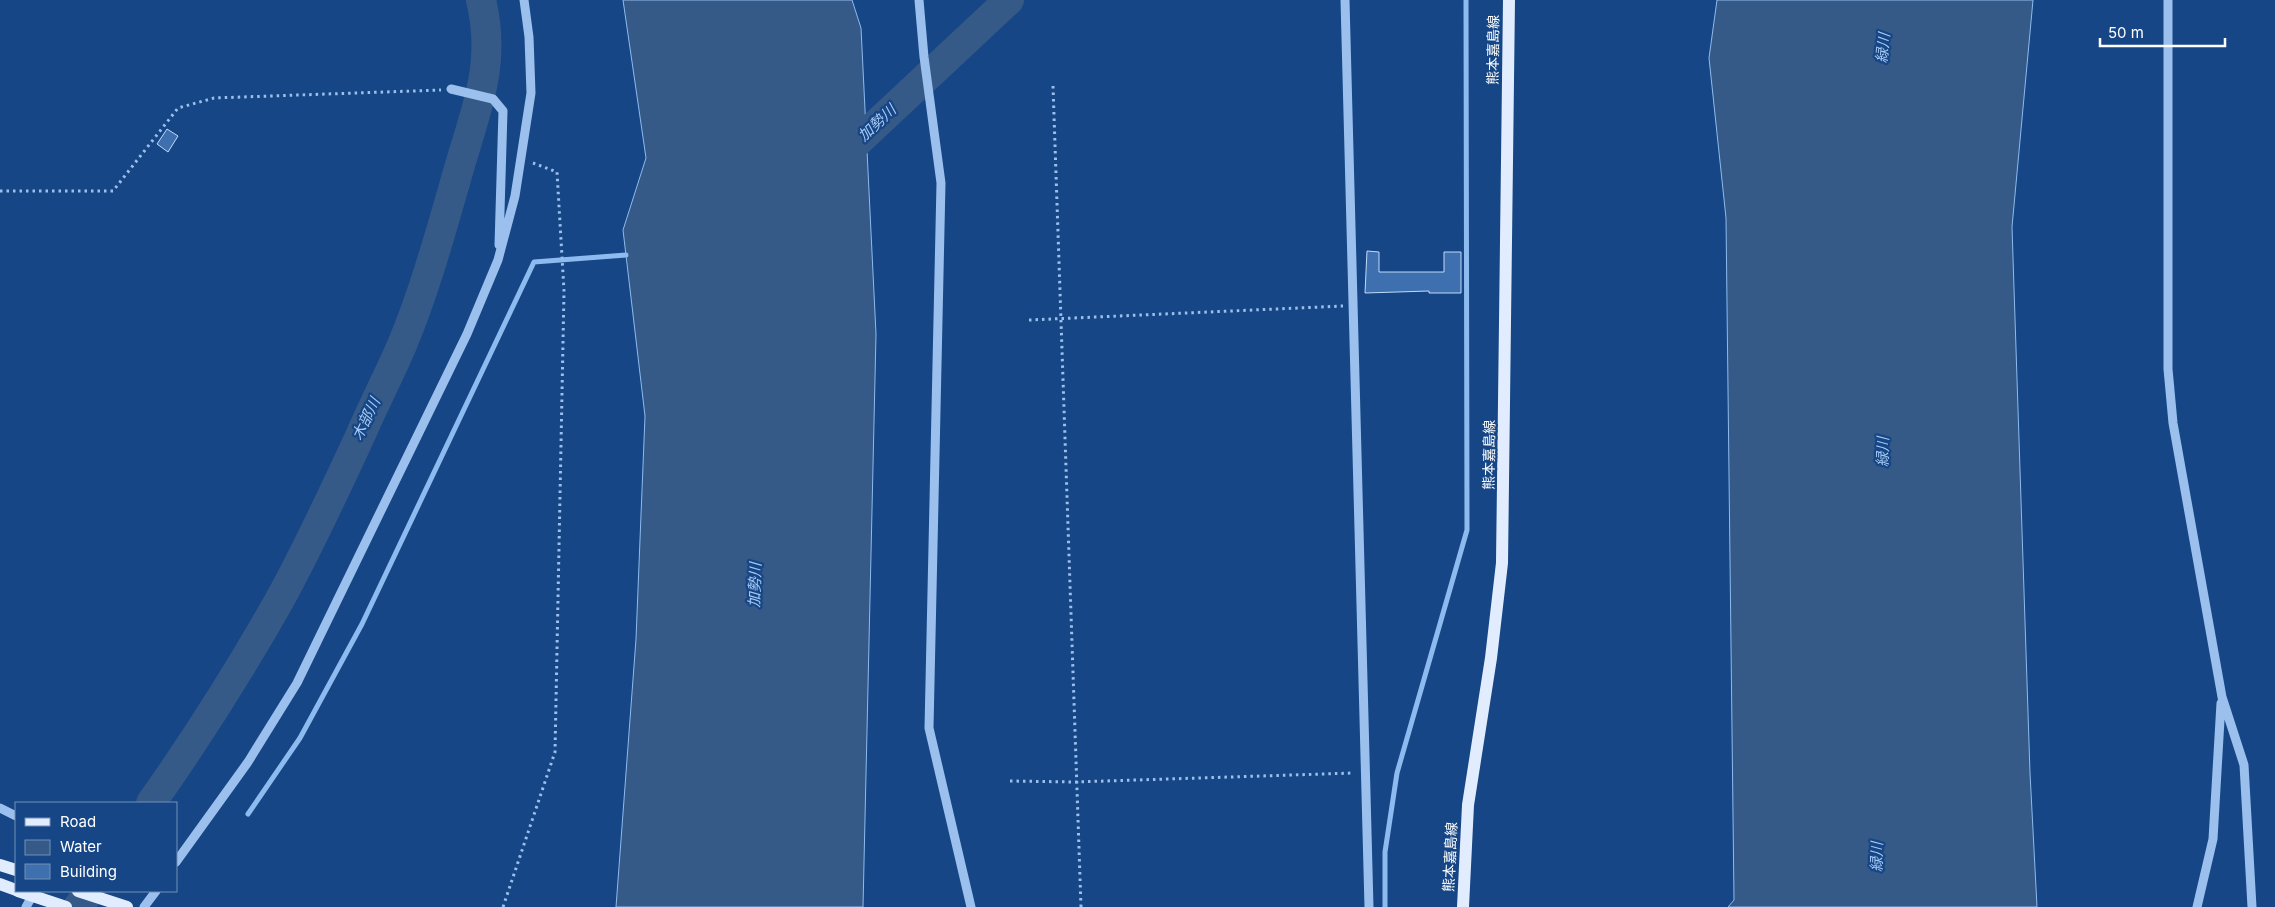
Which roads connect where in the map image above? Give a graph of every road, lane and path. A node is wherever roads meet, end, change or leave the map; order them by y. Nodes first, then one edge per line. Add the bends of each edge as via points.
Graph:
1 (524, 0) edge
2 (919, 0) edge
3 (1345, 0) edge
4 (1509, 0) edge
5 (2168, 0) edge
6 (1053, 86) dead end
7 (451, 89) joint
8 (520, 161) junction
9 (0, 191) edge
10 (498, 260) junction
11 (1352, 305) junction
12 (1060, 318) junction
13 (1028, 320) dead end
14 (2222, 697) junction
15 (1366, 773) junction
16 (1010, 781) dead end
17 (1075, 782) junction
18 (0, 808) edge
19 (15, 816) edge
20 (178, 859) edge
21 (1, 865) edge
22 (15, 870) edge
23 (0, 884) edge
24 (15, 889) edge
25 (23, 892) edge
26 (34, 892) edge
27 (81, 892) edge
28 (155, 892) edge
29 (26, 907) edge
30 (66, 907) edge
31 (127, 907) edge
32 (144, 907) edge
33 (503, 907) edge
34 (971, 907) edge
35 (1081, 907) edge
36 (1369, 907) edge
37 (1463, 907) edge
38 (2197, 907) edge
39 (2252, 907) edge

1 - 8 street via 531,93
2 - 34 street via 941,183 929,728
3 - 11 street
4 - 37 main road, 熊本嘉島線 via 1502,563 1468,805
5 - 14 street via 2168,369 2173,423
6 - 12 path
7 - 9 path via 214,98 178,108 113,191
7 - 10 street via 493,99 503,111
8 - 10 street via 515,196
8 - 33 path via 539,164 557,172 564,291 555,752
10 - 20 street via 467,334 296,682 248,762
11 - 12 path
11 - 15 street
12 - 13 path
12 - 17 path
14 - 38 street via 2213,838
14 - 39 street via 2244,766
15 - 17 path
15 - 36 street
16 - 17 path
17 - 35 path
18 - 19 street
21 - 22 main road
23 - 24 main road
25 - 30 main road, bridge
26 - 29 street
27 - 31 main road
28 - 32 street

